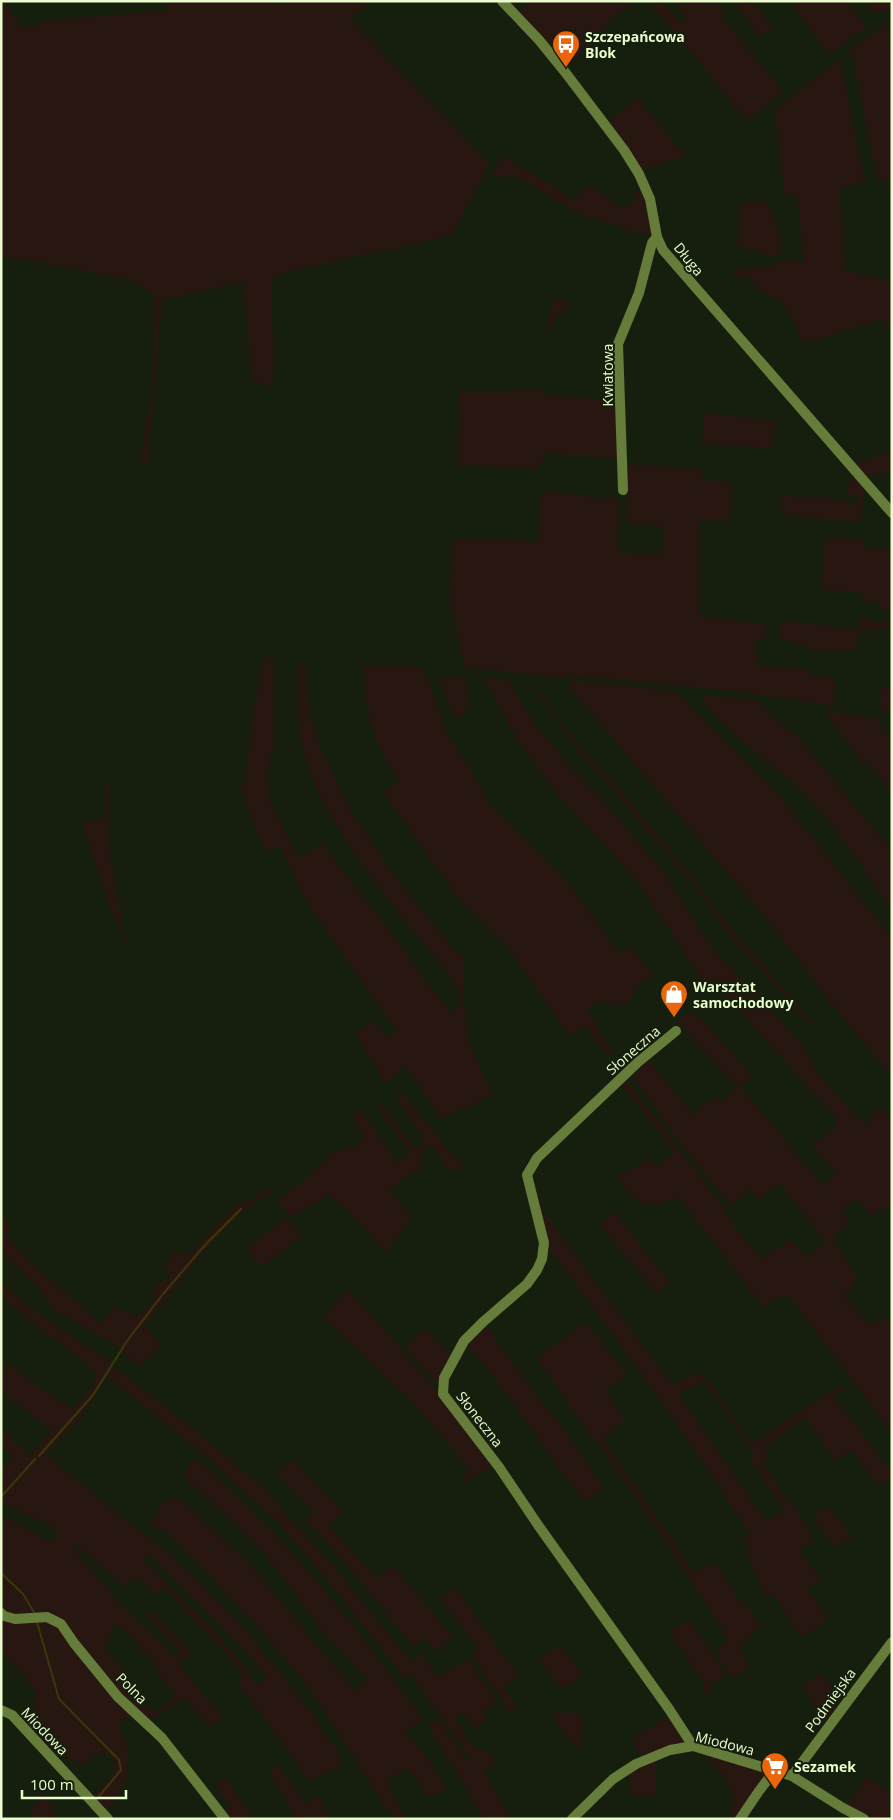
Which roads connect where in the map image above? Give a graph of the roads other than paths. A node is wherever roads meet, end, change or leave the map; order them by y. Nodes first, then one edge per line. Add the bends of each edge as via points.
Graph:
1 (502, 1) edge
2 (657, 237) junction
3 (623, 490) dead end
4 (892, 513) edge
5 (676, 1030) dead end
6 (1, 1613) edge
7 (892, 1642) edge
8 (1, 1710) edge
9 (693, 1746) junction
10 (775, 1770) junction
11 (792, 1776) junction
12 (108, 1819) edge
13 (225, 1819) edge
14 (572, 1819) edge
15 (740, 1819) edge
16 (864, 1819) edge

1 - 2 street, Długa via 565,72 634,166 650,199
2 - 3 street, Kwiatowa via 652,243 639,293 618,344
2 - 4 street, Długa via 684,276
5 - 9 street, Słoneczna via 547,1147 534,1163 527,1175 544,1243 542,1259 527,1284 464,1341 444,1378 443,1394 499,1467
6 - 13 street, Polna via 15,1619 47,1617 61,1624 118,1697 162,1738
7 - 11 street, Podmiejska
8 - 12 street, Miodowa via 12,1715
9 - 10 street, Miodowa
9 - 14 street, Miodowa via 670,1750 636,1764 614,1779
10 - 11 street, Miodowa
10 - 15 street
11 - 16 street, Miodowa

